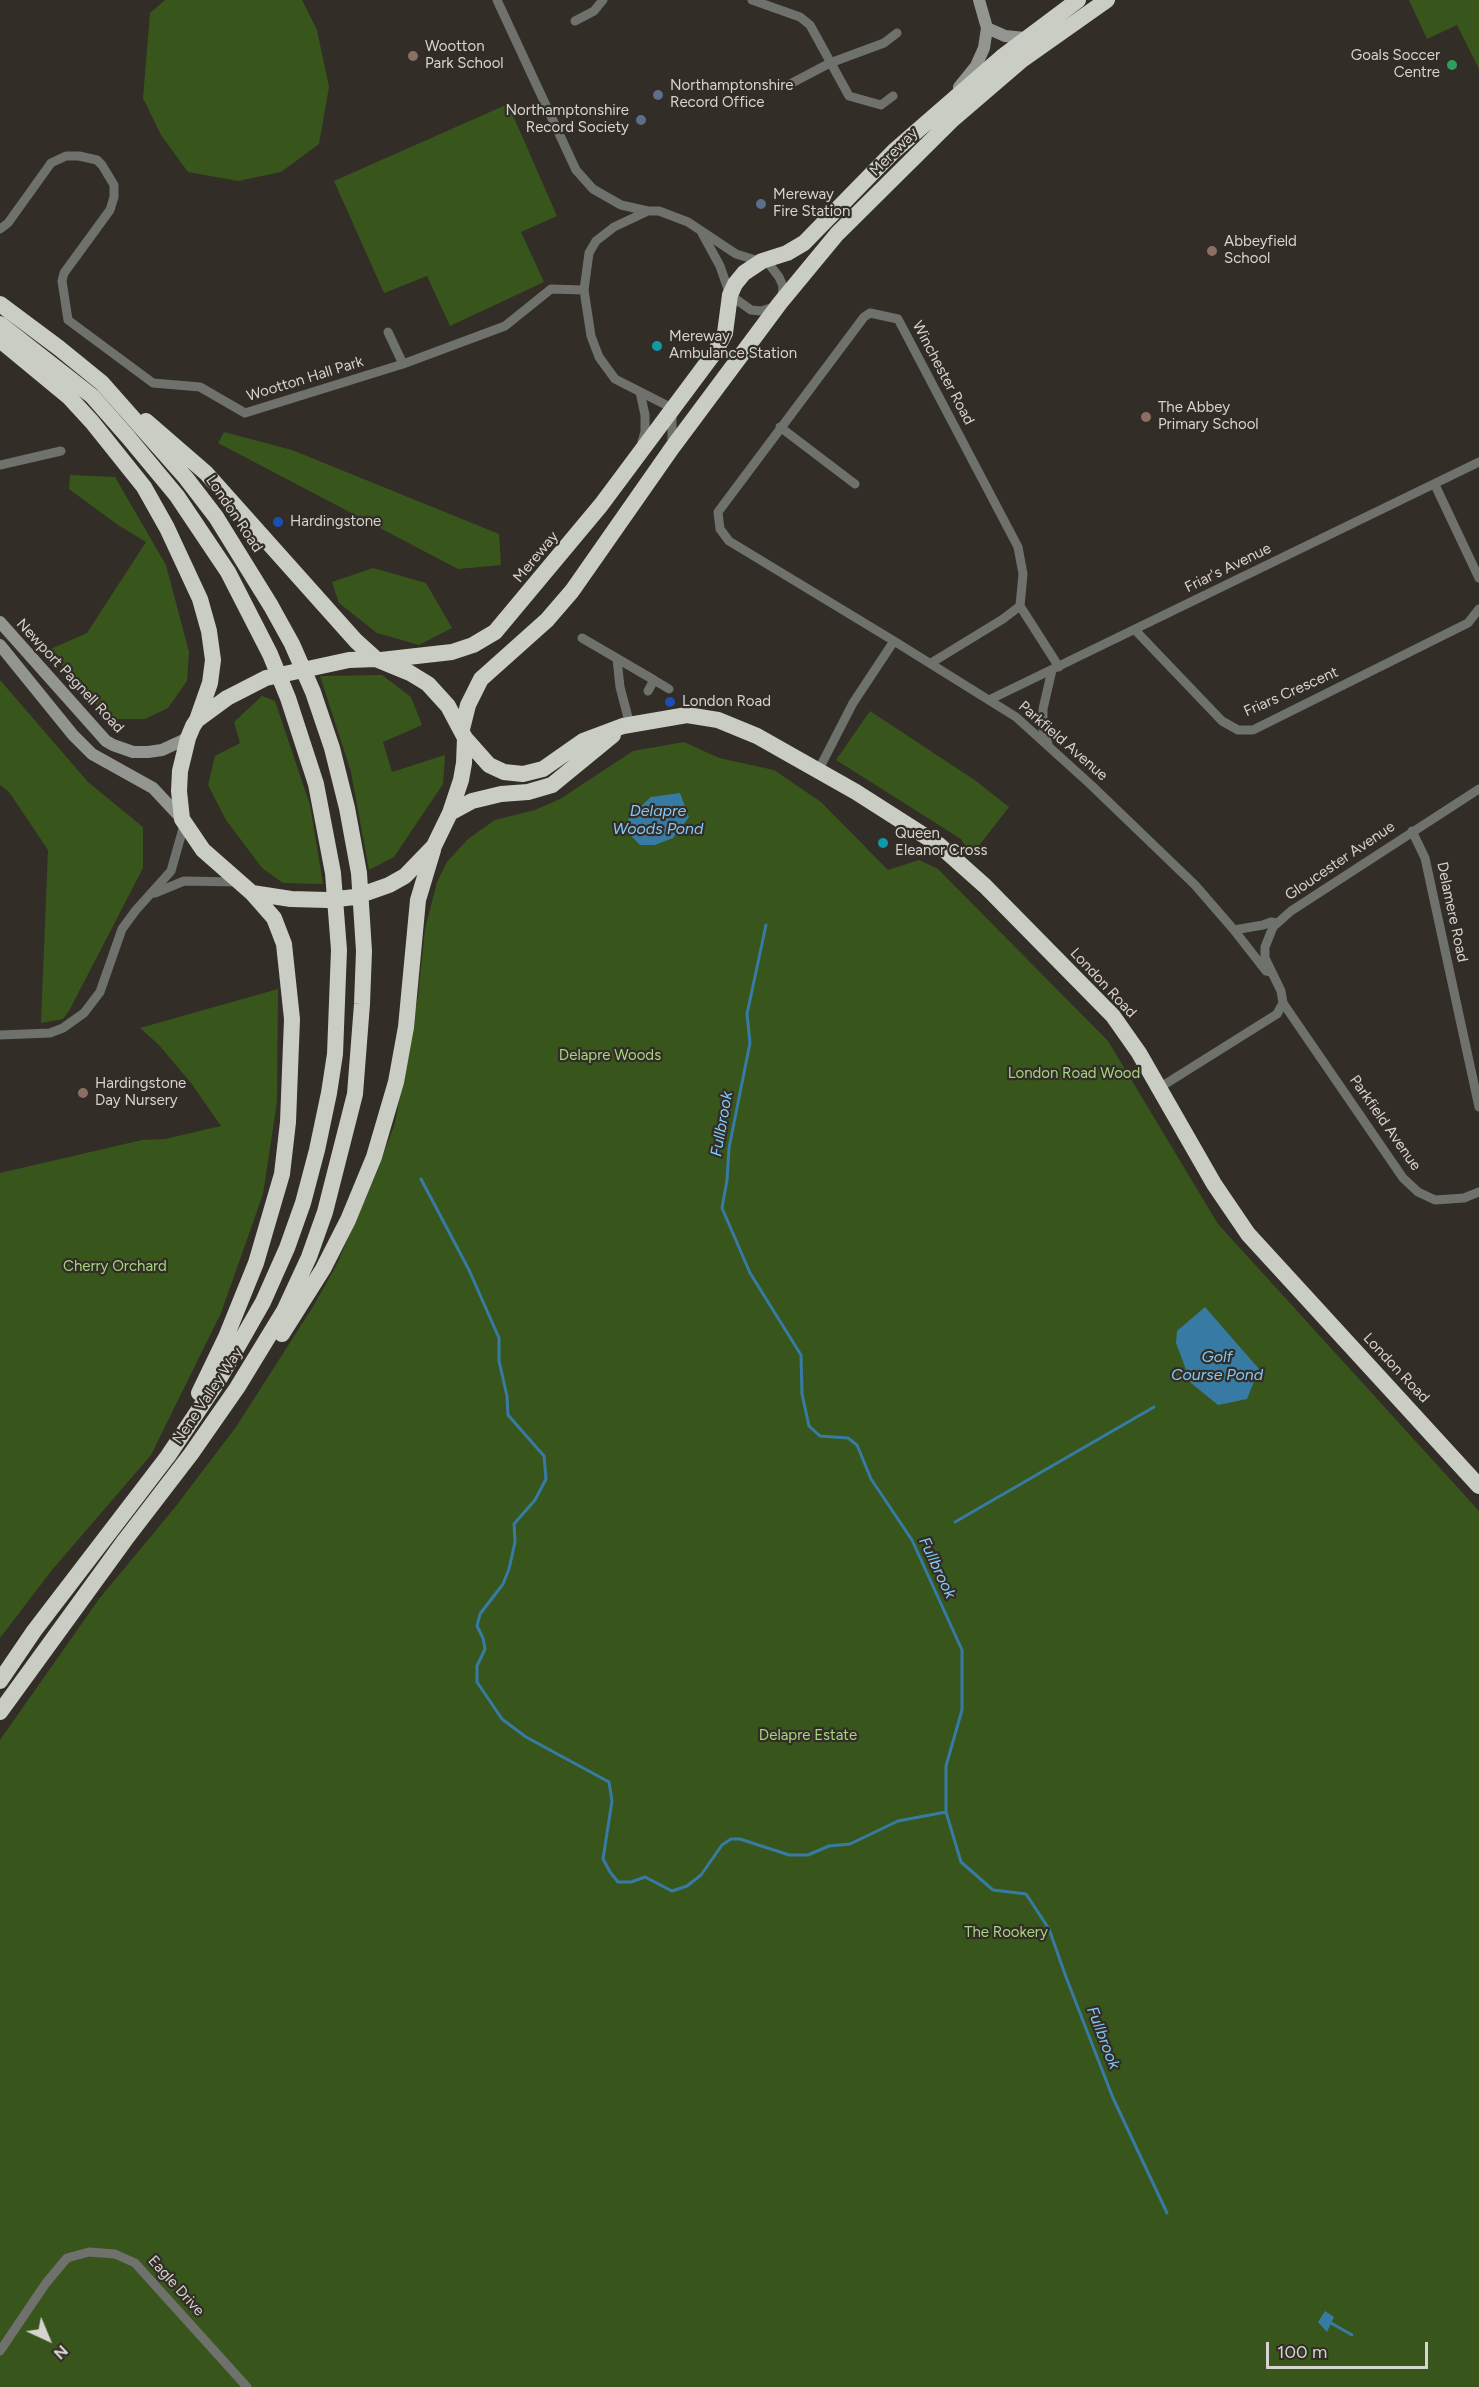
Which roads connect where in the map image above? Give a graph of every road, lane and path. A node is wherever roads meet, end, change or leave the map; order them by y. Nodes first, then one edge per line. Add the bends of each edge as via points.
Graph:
1 (497, 0) edge
2 (603, 0) edge
3 (752, 0) edge
4 (978, 0) edge
5 (1078, 0) edge
6 (1107, 0) edge
7 (575, 21) dead end
8 (987, 28) junction
9 (897, 33) dead end
10 (1025, 38) junction
11 (830, 63) junction
12 (790, 84) dead end
13 (893, 96) dead end
14 (933, 118) junction
15 (648, 211) junction
16 (0, 229) edge
17 (702, 233) junction
18 (762, 261) junction
19 (584, 290) junction
20 (730, 295) junction
21 (780, 303) junction
22 (0, 304) edge
23 (0, 324) edge
24 (388, 332) dead end
25 (0, 340) edge
26 (403, 364) junction
27 (102, 383) junction
28 (640, 392) junction
29 (672, 408) junction
30 (780, 428) junction
31 (672, 448) junction
32 (61, 451) dead end
33 (1479, 462) edge
34 (0, 465) edge
35 (630, 465) junction
36 (855, 484) dead end
37 (1435, 485) junction
38 (1479, 578) edge
39 (1020, 606) junction
40 (1479, 609) edge
41 (0, 622) edge
42 (1135, 630) junction
43 (582, 638) dead end
44 (894, 641) junction
45 (0, 645) edge
46 (616, 659) junction
47 (379, 660) junction
48 (931, 663) junction
49 (1055, 669) junction
50 (654, 680) junction
51 (669, 689) dead end
52 (648, 691) dead end
53 (989, 700) junction
54 (197, 720) junction
55 (626, 725) junction
56 (463, 734) junction
57 (188, 738) junction
58 (1049, 747) junction
59 (818, 771) junction
60 (1479, 789) edge
61 (450, 813) junction
62 (183, 822) junction
63 (1412, 831) junction
64 (434, 846) junction
65 (237, 882) junction
66 (252, 893) junction
67 (150, 896) junction
68 (1276, 923) junction
69 (1234, 930) junction
70 (1271, 972) junction
71 (1283, 1003) junction
72 (0, 1035) edge
73 (359, 1058) joint
74 (1159, 1088) junction
75 (1479, 1107) edge
76 (1479, 1192) edge
77 (168, 1456) junction
78 (1479, 1486) edge
79 (125, 1540) junction
80 (0, 1681) edge
81 (0, 1712) edge
82 (0, 2351) edge
83 (247, 2387) edge

1 - 15 street via 576,171 593,189 621,205
2 - 7 street via 594,11
3 - 11 street via 801,17 810,25
4 - 8 main road
5 - 10 highway, Mereway
6 - 21 highway, Mereway via 1022,60 951,121 837,234
8 - 10 main road via 1005,36
8 - 14 main road via 976,66
9 - 11 street via 884,43
10 - 14 highway, Mereway
11 - 12 street
11 - 13 street via 849,96 881,105
14 - 18 highway, Mereway via 894,151 804,243
15 - 17 street via 688,222
15 - 19 street via 614,227 596,241 589,253
16 - 26 street, Wootton Hall Park via 51,163 66,156 79,156 102,165 114,185 114,198 110,210 64,273 66,314 76,328 153,383 200,387 245,413
17 - 18 street via 736,254
17 - 20 street
18 - 20 highway, Mereway via 744,273
18 - 21 street via 769,264 783,286
19 - 26 street, Wootton Hall Park via 551,289 505,326
19 - 28 street via 591,336 599,357 615,379
20 - 21 street via 750,310 770,309
20 - 29 highway, Mereway via 729,318 721,341
21 - 31 highway, Mereway
22 - 27 highway, London Road
23 - 77 highway, Nene Valley Way via 92,396 170,488 228,572 288,698 316,784 333,873 339,950 335,1054 303,1203 263,1302
24 - 26 street
25 - 54 highway via 69,397 92,422 144,487 167,528 200,598 209,630 213,660 210,683
27 - 47 highway via 206,473 356,641
27 - 73 highway, London Road via 216,517 292,644 313,692 347,808 358,873 364,951
28 - 29 street
28 - 35 street via 645,432
29 - 31 street
29 - 35 highway, Mereway
30 - 36 street
30 - 39 street, Winchester Road via 864,317 878,313 898,319 1018,547 1023,574
30 - 44 street, Winchester Road via 718,513 720,528 729,541
31 - 56 highway, Mereway via 572,591 547,620 481,679 468,705
32 - 34 street
33 - 37 street, Friar's Avenue
35 - 47 highway, Mereway via 495,632 452,652
37 - 38 street
37 - 42 street, Friar's Avenue
39 - 48 street
39 - 49 street
40 - 42 street, Friars Crescent via 1468,623 1253,729 1238,730 1222,721
41 - 57 main road, Newport Pagnell Road via 106,741 133,752 148,752
42 - 49 street, Friar's Avenue
43 - 46 street
44 - 48 street, Parkfield Avenue
44 - 59 street via 853,703
45 - 62 main road, Newport Pagnell Road via 92,754 153,788
46 - 50 street
46 - 55 street
47 - 54 highway, Mereway via 328,663 266,678 227,698
47 - 56 highway, London Road via 428,684 441,697
48 - 53 street, Parkfield Avenue
49 - 53 street, Friar's Avenue
49 - 58 street via 1042,709
50 - 51 street
50 - 52 street
53 - 58 street, Parkfield Avenue via 1016,717
54 - 57 highway
55 - 56 highway, London Road via 583,741 543,769 523,774 489,765
55 - 59 highway, London Road via 687,714 718,720 757,736
55 - 61 highway, London Road via 552,785 472,801
56 - 61 highway, Mereway via 464,763
57 - 62 highway via 178,791
58 - 69 street, Parkfield Avenue via 1195,885
59 - 74 highway, London Road via 939,845 985,886 1113,1016
60 - 63 street, Gloucester Avenue
61 - 64 highway, Mereway
62 - 65 highway via 203,850
62 - 67 street via 171,871
63 - 68 street, Gloucester Avenue
63 - 75 street, Delamere Road via 1425,858
64 - 66 highway via 405,876 355,897 306,900
64 - 79 highway via 418,900 406,1027 396,1082 374,1157 348,1220 323,1269 250,1383 195,1461
65 - 66 highway
65 - 67 street via 184,881
66 - 77 highway via 274,918 284,944 288,975 291,1089 282,1174 256,1263 235,1316
67 - 72 street via 122,929 100,992 84,1013 50,1033
68 - 69 street
68 - 70 street via 1265,947
69 - 70 street, Parkfield Avenue via 1266,971
70 - 71 street, Parkfield Avenue
71 - 74 street via 1277,1014
71 - 76 street, Parkfield Avenue via 1403,1178 1418,1192 1435,1200 1464,1198
73 - 79 highway, Nene Valley Way via 352,1105 326,1212 284,1311 237,1388
74 - 78 highway, London Road via 1214,1184 1248,1233
77 - 80 highway, Nene Valley Way
79 - 81 highway, Nene Valley Way
82 - 83 street, Eagle Drive via 67,2258 89,2252 115,2254 135,2264

